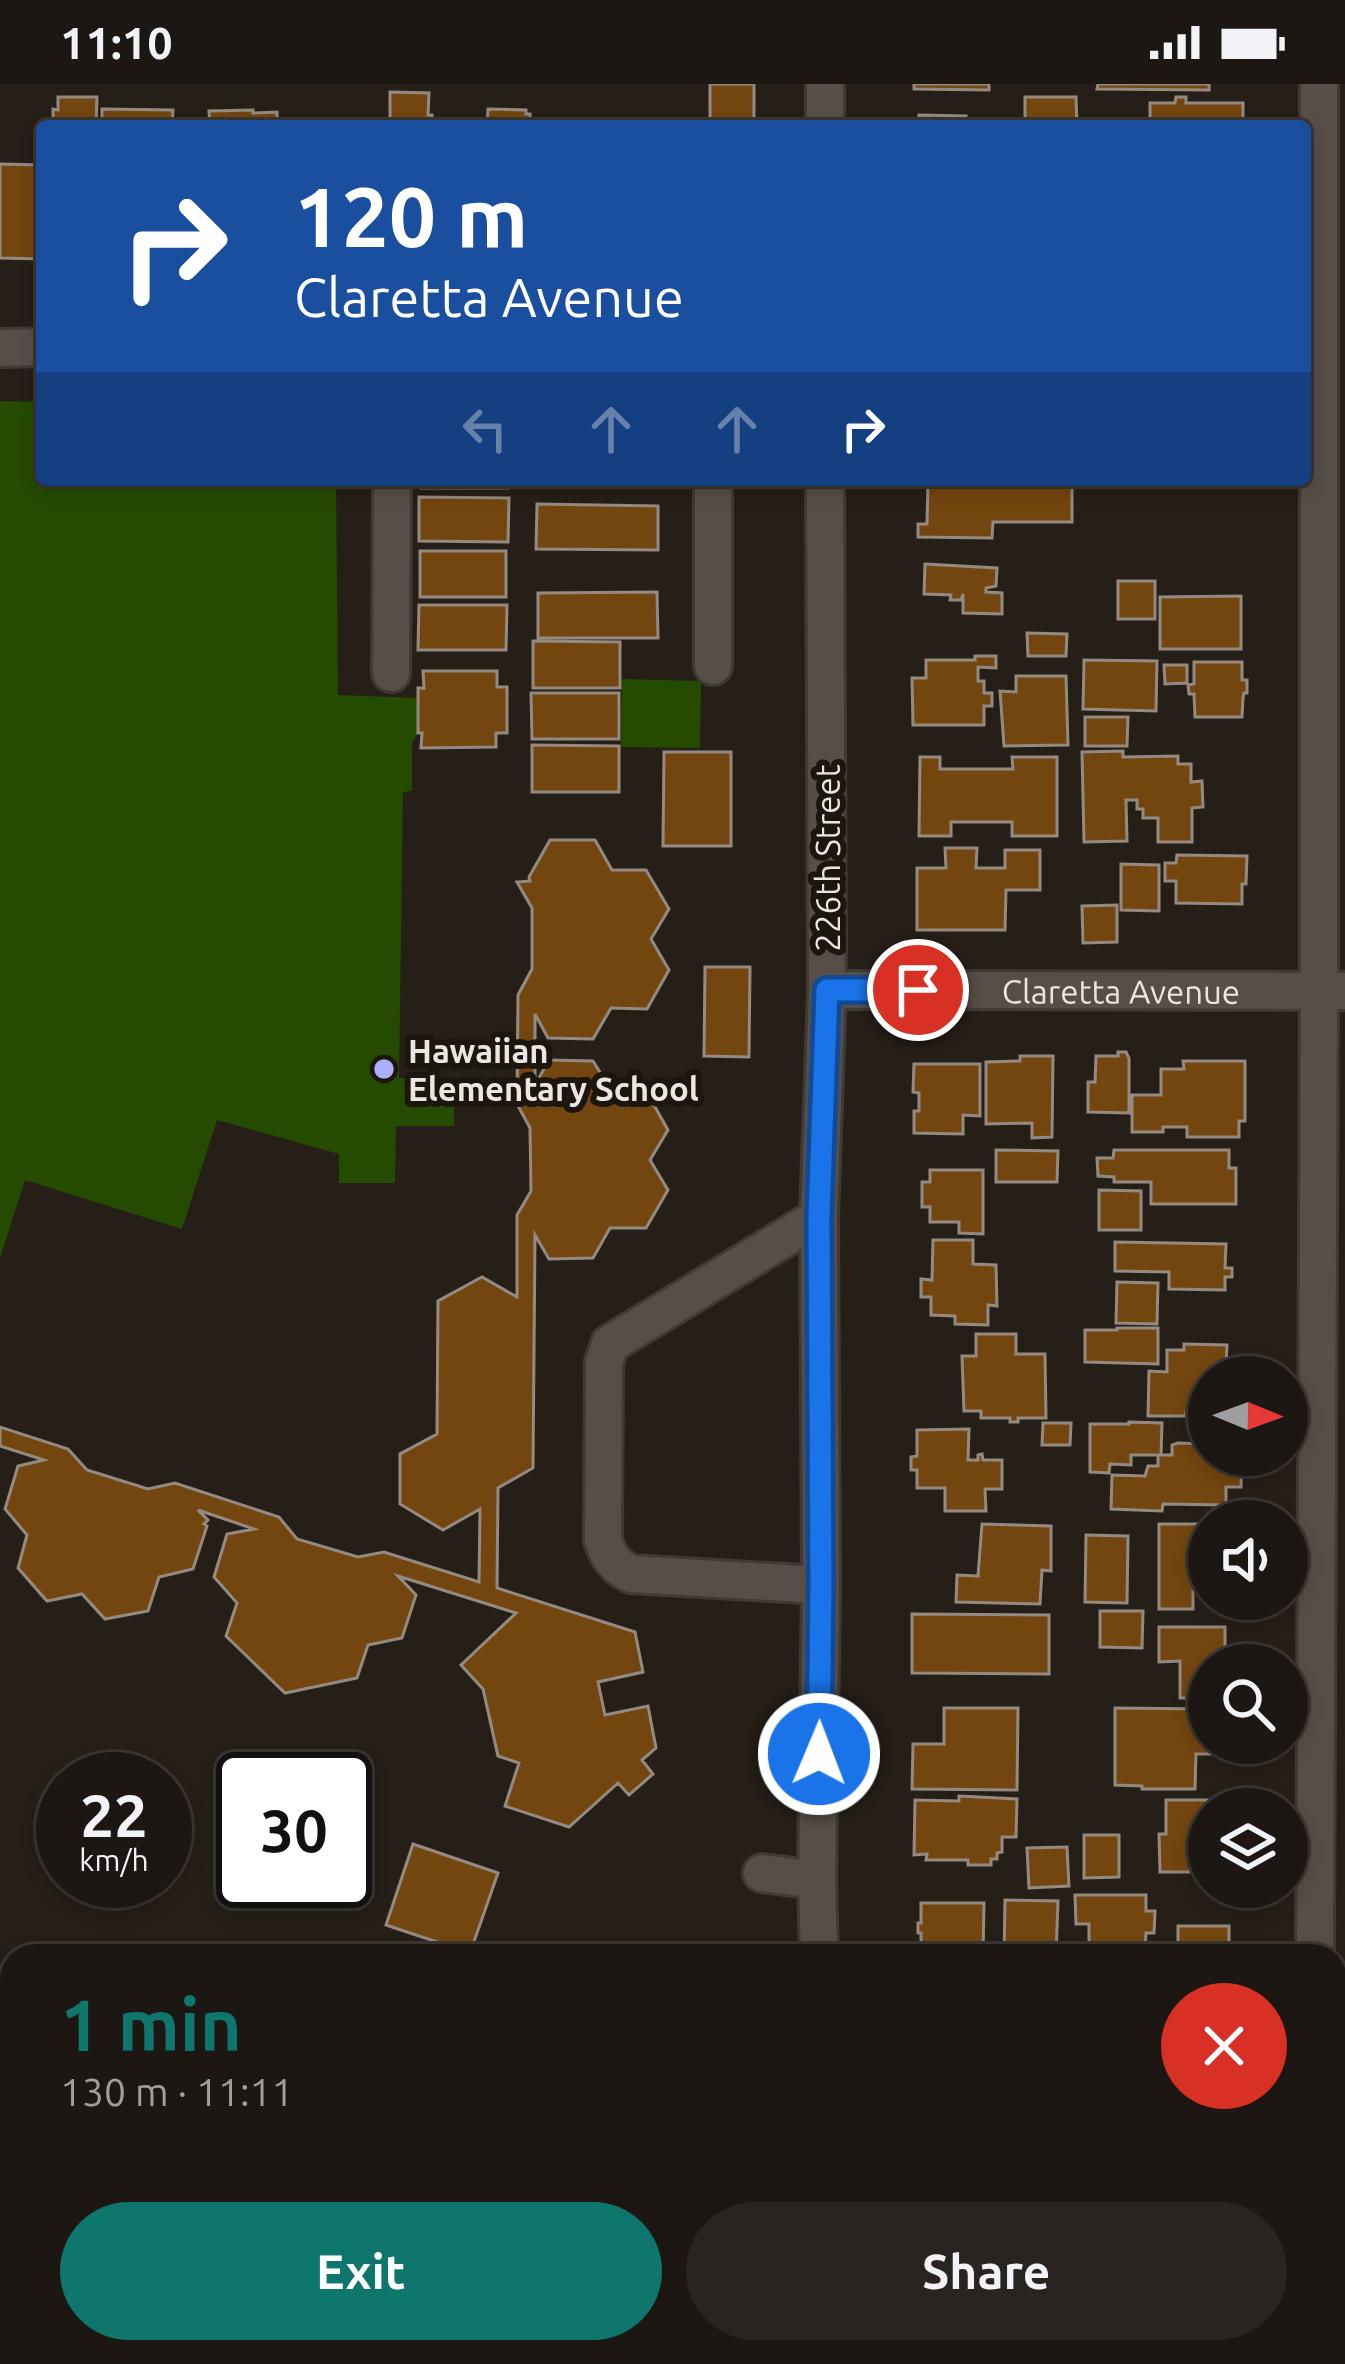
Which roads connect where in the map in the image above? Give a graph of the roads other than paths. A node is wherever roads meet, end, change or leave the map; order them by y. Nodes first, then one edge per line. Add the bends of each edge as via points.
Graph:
1 (825, 84) edge
2 (1319, 84) edge
3 (825, 120) edge
4 (36, 347) edge
5 (0, 348) edge
6 (392, 486) edge
7 (713, 486) edge
8 (825, 486) edge
9 (712, 666) dead end
10 (392, 674) dead end
11 (827, 990) junction
12 (1332, 991) edge
13 (819, 1217) junction
14 (821, 1585) junction
15 (762, 1873) dead end
16 (817, 1880) junction
17 (819, 1944) edge
18 (1315, 1944) edge

1 - 3 street
2 - 12 street
4 - 5 street
6 - 10 street
7 - 9 street
8 - 11 street, 226th Street
11 - 12 street, Claretta Avenue
11 - 13 street, 226th Street
12 - 18 street
13 - 14 street, 226th Street
13 - 14 street via 610,1344 603,1540 610,1559 632,1574
14 - 16 street, 226th Street
15 - 16 street
16 - 17 street, 226th Street

